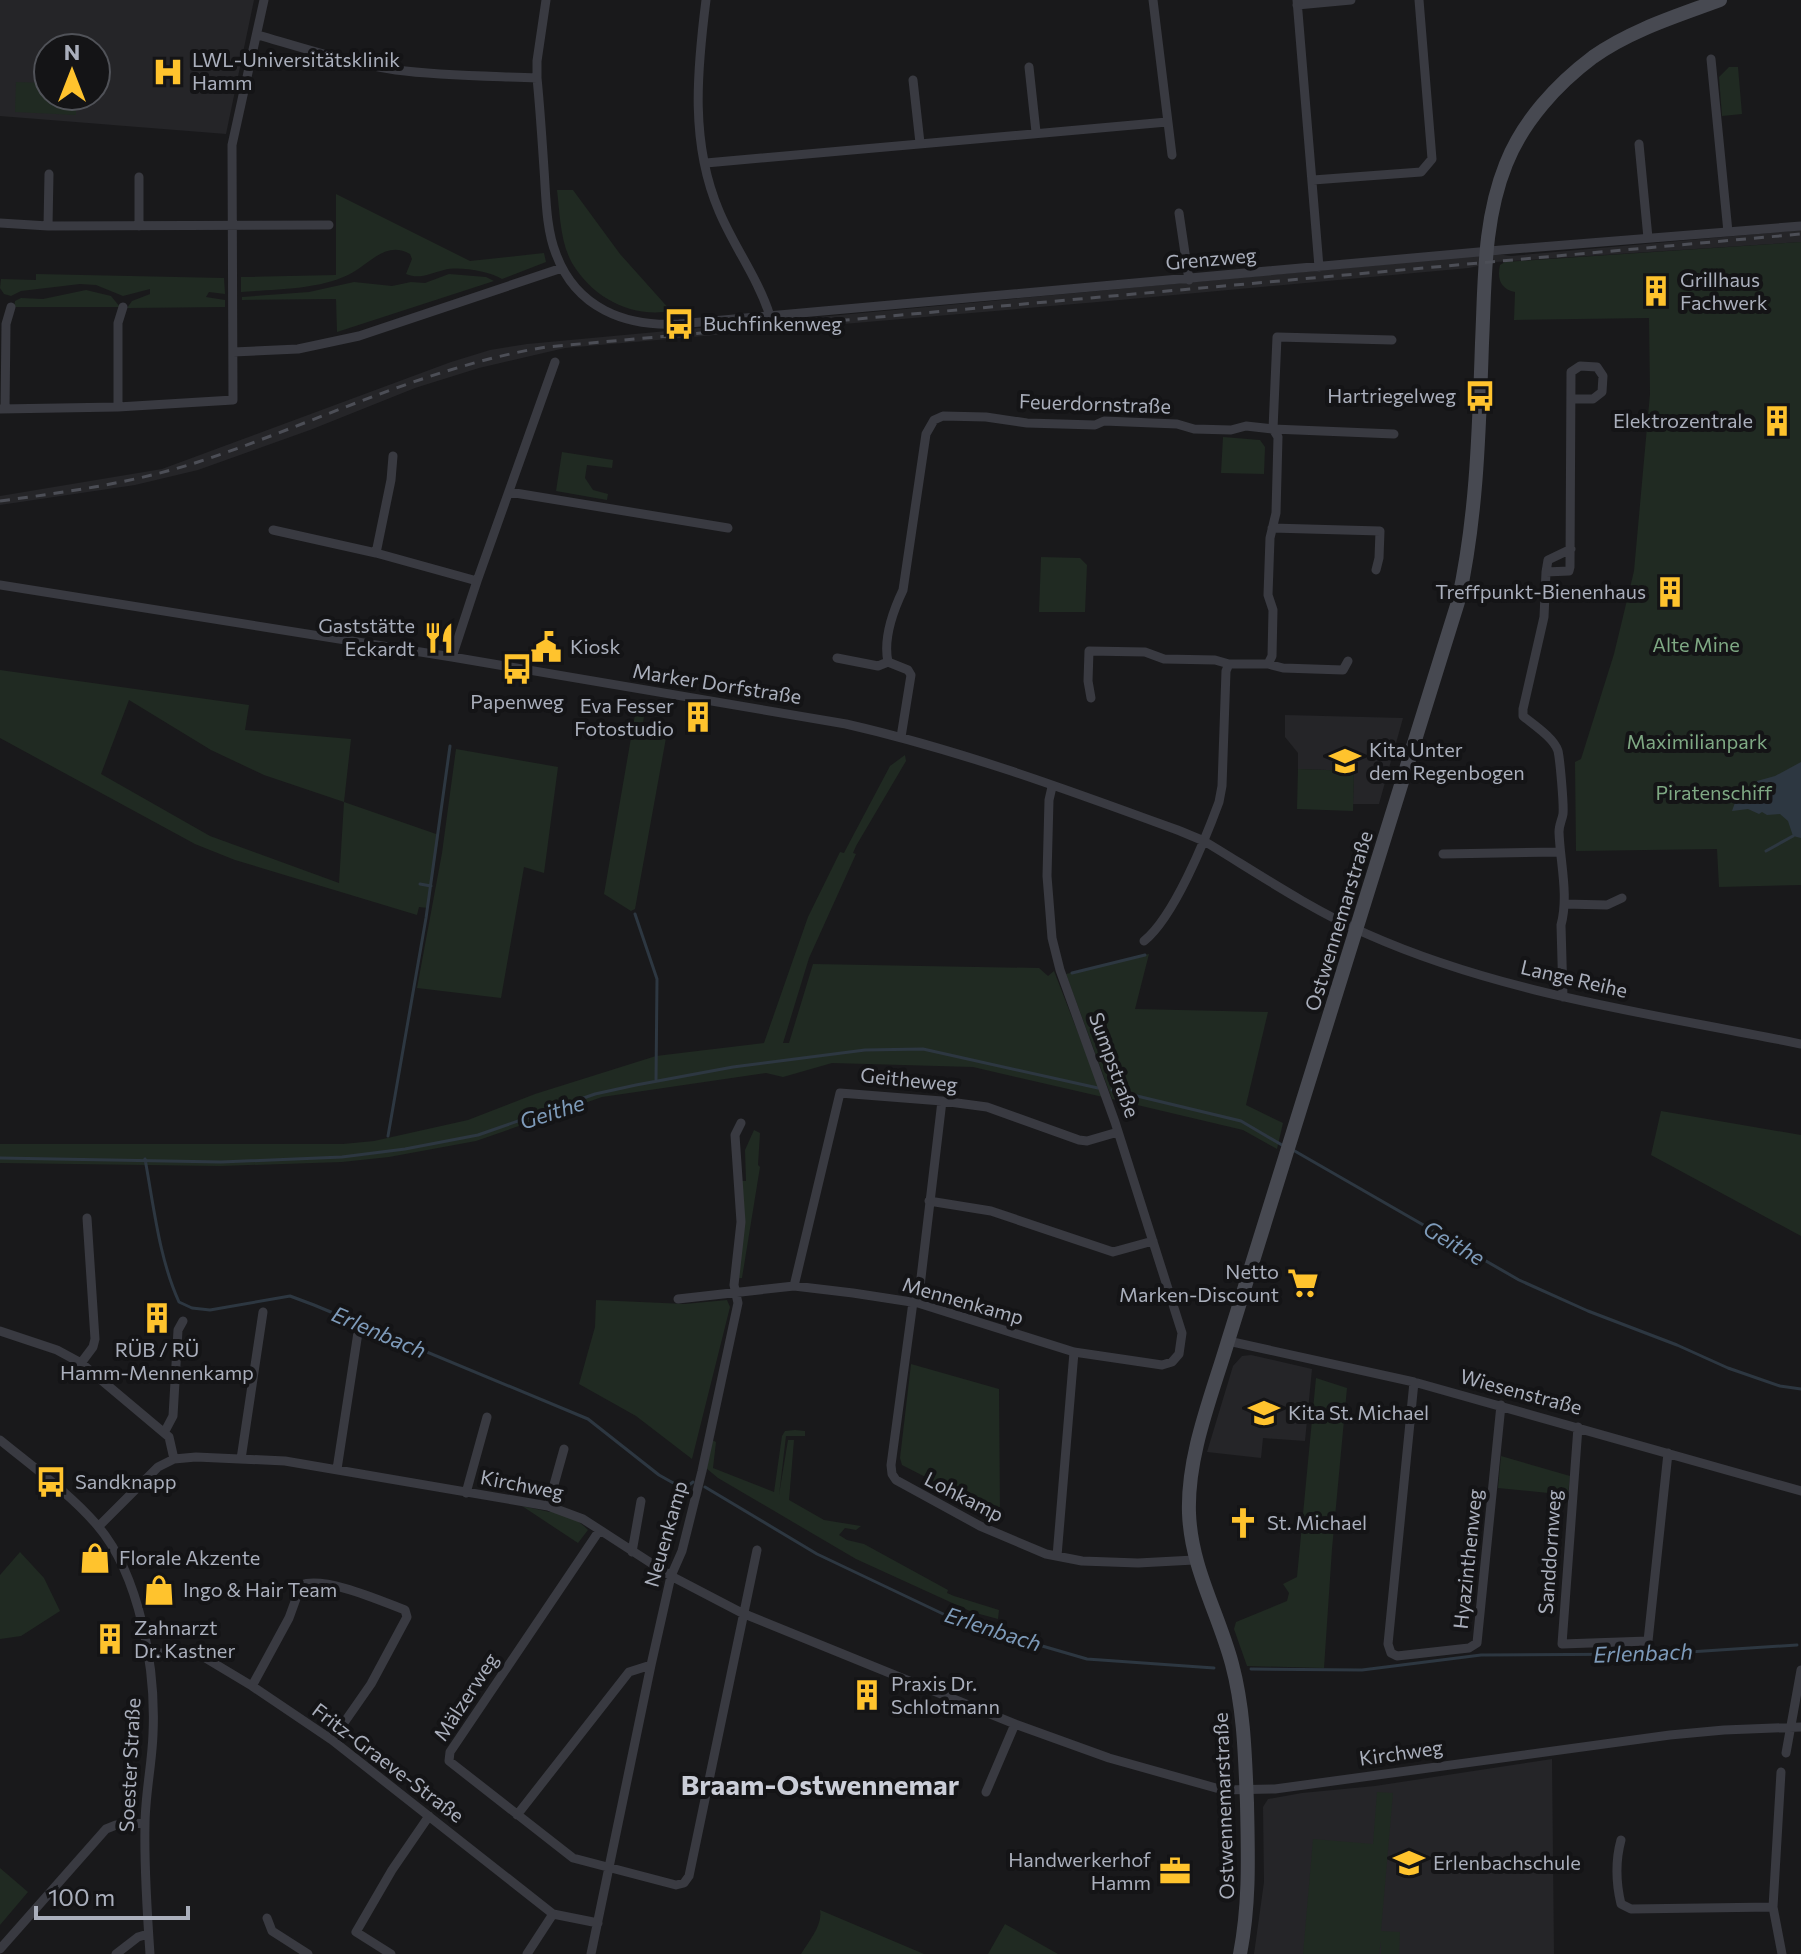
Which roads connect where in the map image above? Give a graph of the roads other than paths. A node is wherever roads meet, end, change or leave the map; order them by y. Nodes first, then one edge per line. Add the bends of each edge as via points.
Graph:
1 (264, 0) edge
2 (546, 0) edge
3 (706, 0) edge
4 (1153, 0) edge
5 (1351, 0) edge
6 (1419, 0) edge
7 (1720, 0) edge
8 (1297, 2) edge
9 (258, 35) junction
10 (1711, 59) dead end
11 (1029, 67) dead end
12 (537, 78) junction
13 (913, 80) dead end
14 (1167, 122) junction
15 (1036, 132) junction
16 (920, 143) junction
17 (1639, 144) dead end
18 (1172, 155) dead end
19 (706, 163) junction
20 (49, 174) dead end
21 (139, 177) dead end
22 (1313, 180) junction
23 (1179, 213) dead end
24 (0, 223) edge
25 (329, 225) dead end
26 (48, 226) junction
27 (139, 226) junction
28 (232, 226) junction
29 (1801, 226) edge
30 (1728, 232) junction
31 (1648, 238) junction
32 (1486, 251) junction
33 (1319, 267) junction
34 (562, 268) junction
35 (1189, 280) junction
36 (11, 307) dead end
37 (123, 307) dead end
38 (770, 316) junction
39 (1392, 340) dead end
40 (233, 352) junction
41 (555, 362) dead end
42 (1572, 399) junction
43 (118, 407) junction
44 (2, 409) edge
45 (1273, 429) junction
46 (1394, 434) dead end
47 (393, 456) dead end
48 (509, 492) junction
49 (728, 528) dead end
50 (1272, 528) junction
51 (273, 530) dead end
52 (1571, 549) junction
53 (376, 553) junction
54 (1376, 570) dead end
55 (1546, 572) junction
56 (477, 581) junction
57 (0, 585) edge
58 (452, 657) junction
59 (837, 658) dead end
60 (1348, 661) dead end
61 (888, 662) junction
62 (1229, 664) junction
63 (1268, 664) junction
64 (1091, 698) dead end
65 (901, 737) junction
66 (1052, 787) junction
67 (1204, 841) junction
68 (1560, 852) junction
69 (1443, 854) dead end
70 (1622, 898) dead end
71 (1564, 904) junction
72 (1352, 927) junction
73 (1144, 941) dead end
74 (1563, 997) junction
75 (1801, 1044) edge
76 (942, 1101) junction
77 (741, 1123) dead end
78 (1118, 1132) junction
79 (929, 1201) junction
80 (87, 1218) dead end
81 (1153, 1241) junction
82 (794, 1286) junction
83 (737, 1293) junction
84 (678, 1299) dead end
85 (915, 1303) junction
86 (263, 1312) dead end
87 (183, 1321) dead end
88 (359, 1326) dead end
89 (0, 1331) edge
90 (1228, 1341) junction
91 (1181, 1350) joint
92 (1074, 1352) junction
93 (81, 1363) junction
94 (1414, 1382) junction
95 (1501, 1405) junction
96 (487, 1417) dead end
97 (1578, 1427) junction
98 (164, 1433) junction
99 (0, 1440) edge
100 (564, 1449) dead end
101 (1668, 1453) junction
102 (174, 1459) junction
103 (241, 1459) junction
104 (337, 1469) junction
105 (1801, 1491) edge
106 (466, 1493) junction
107 (641, 1501) dead end
108 (548, 1506) junction
109 (99, 1526) junction
110 (599, 1531) junction
111 (757, 1550) dead end
112 (632, 1552) junction
113 (1057, 1556) junction
114 (1194, 1560) junction
115 (671, 1576) junction
116 (742, 1613) junction
117 (148, 1653) junction
118 (651, 1665) junction
119 (1801, 1670) edge
120 (252, 1686) junction
121 (1015, 1724) junction
122 (1789, 1727) junction
123 (1801, 1727) edge
124 (332, 1740) junction
125 (1786, 1753) dead end
126 (1781, 1772) dead end
127 (1246, 1790) junction
128 (986, 1792) dead end
129 (517, 1815) junction
130 (429, 1816) junction
131 (145, 1823) junction
132 (1621, 1840) dead end
133 (610, 1870) junction
134 (1773, 1907) junction
135 (553, 1914) junction
136 (267, 1918) dead end
137 (598, 1923) junction
138 (148, 1934) junction
139 (0, 1949) edge
140 (116, 1954) edge
141 (150, 1954) edge
142 (308, 1954) edge
143 (391, 1954) edge
144 (527, 1954) edge
145 (591, 1954) edge
146 (1240, 1954) edge
147 (1782, 1954) edge

1 - 9 street
2 - 12 street
3 - 19 street via 696,92
4 - 14 street
5 - 8 street
6 - 22 street via 1432,159 1421,172
7 - 32 street, Ostwennemarstraße via 1607,48 1555,91 1506,163
8 - 22 street
9 - 12 street via 392,69
9 - 28 street via 232,145
10 - 30 street
11 - 15 street
12 - 34 street via 550,226
13 - 16 street
14 - 15 street
14 - 18 street
15 - 16 street
16 - 19 street
17 - 31 street
19 - 38 street via 718,210 762,289
20 - 26 street
21 - 27 street
22 - 33 street
23 - 35 street
24 - 26 street
25 - 28 street
26 - 27 street
27 - 28 street
28 - 40 street
29 - 30 street, Grenzweg
30 - 31 street, Grenzweg
31 - 32 street, Grenzweg
32 - 33 street, Grenzweg
32 - 72 street, Ostwennemarstraße via 1478,462 1465,572 1447,644
33 - 35 street, Grenzweg
34 - 38 street, Grenzweg via 590,302 624,320 664,325
34 - 40 street via 359,336 298,349
35 - 38 street, Grenzweg
36 - 44 street
37 - 43 street via 118,323
39 - 45 street via 1277,337
40 - 43 street via 233,400
41 - 48 street
42 - 42 street via 1593,399 1602,392 1603,376 1597,367 1580,366 1571,372
42 - 52 street
43 - 44 street
45 - 46 street
45 - 50 street via 1278,437
45 - 61 street, Feuerdornstraße via 943,416 934,420 926,434
47 - 53 street
48 - 49 street
48 - 56 street
50 - 54 street via 1380,531
50 - 63 street
51 - 53 street
52 - 55 street via 1548,560
52 - 55 street via 1569,571
53 - 56 street
55 - 68 street via 1544,617 1523,716 1558,750
56 - 58 street
57 - 58 street, Marker Dorfstraße
58 - 65 street, Marker Dorfstraße
59 - 61 street via 878,666
60 - 63 street via 1343,670
61 - 65 street via 911,675
62 - 63 street
62 - 64 street via 1164,659 1145,652 1089,651
62 - 67 street via 1222,786
65 - 66 street, Marker Dorfstraße
66 - 67 street, Marker Dorfstraße
66 - 78 street, Sumpstraße via 1047,833 1052,938
67 - 72 street, Marker Dorfstraße
67 - 73 street via 1177,898
68 - 69 street
68 - 71 street
70 - 71 street via 1607,905
71 - 74 street
72 - 74 street, Lange Reihe via 1457,968
72 - 90 street, Ostwennemarstraße
74 - 75 street, Lange Reihe
76 - 78 street, Geitheweg via 987,1107 1079,1140
76 - 79 street, Lohkamp
76 - 82 street, Geitheweg via 840,1093
77 - 83 street, Neuenkamp via 735,1135 741,1222
78 - 81 street, Sumpstraße
79 - 81 street via 991,1211 1113,1252
79 - 85 street, Lohkamp
80 - 93 street via 95,1339
81 - 91 street, Sumpstraße via 1182,1333
82 - 83 street, Mennenkamp
82 - 85 street, Mennenkamp
83 - 84 street, Mennenkamp
83 - 115 street, Neuenkamp via 702,1471
85 - 92 street, Mennenkamp
85 - 113 street, Lohkamp via 892,1474 904,1486 980,1526
86 - 103 street
87 - 98 street via 178,1330 173,1416
88 - 104 street
89 - 93 street
90 - 94 street, Wiesenstraße
90 - 114 street, Ostwennemarstraße via 1192,1476
91 - 92 street, Mennenkamp via 1162,1365
92 - 113 street
93 - 98 street
94 - 95 street, Wiesenstraße
94 - 95 street, Hyazinthenweg via 1388,1644 1397,1656 1477,1643
95 - 97 street, Wiesenstraße
96 - 106 street
97 - 101 street, Wiesenstraße
97 - 101 street, Sanddornweg via 1562,1644 1648,1641
98 - 102 street
99 - 109 street, Soester Straße
100 - 108 street
101 - 105 street, Wiesenstraße
102 - 103 street, Kirchweg
102 - 109 street via 158,1467
103 - 104 street, Kirchweg
104 - 106 street, Kirchweg
106 - 108 street, Kirchweg
107 - 112 street
108 - 110 street, Kirchweg
109 - 117 street, Soester Straße via 128,1581
110 - 112 street, Kirchweg
110 - 129 street, Mälzerweg via 449,1756 451,1765
111 - 116 street
112 - 115 street, Kirchweg
113 - 114 street, Lohkamp via 1138,1563
114 - 127 street, Ostwennemarstraße via 1236,1680
115 - 116 street, Kirchweg
115 - 118 street, Neuenkamp
116 - 121 street, Kirchweg
116 - 133 street, Mälzerweg via 687,1880 676,1885
117 - 120 street, Fritz-Graeve-Straße via 197,1653
117 - 131 street, Soester Straße via 153,1723
118 - 129 street via 629,1672
118 - 133 street, Neuenkamp
119 - 122 street
120 - 124 street, Fritz-Graeve-Straße
120 - 124 street via 301,1585 313,1582 405,1610 407,1617 384,1661
121 - 127 street, Kirchweg via 1176,1778
121 - 128 street
122 - 123 street, Kirchweg
122 - 125 street
122 - 127 street, Kirchweg via 1670,1735
124 - 130 street, Fritz-Graeve-Straße
126 - 134 street
127 - 146 street, Ostwennemarstraße via 1248,1907
129 - 133 street, Mälzerweg via 573,1858
130 - 135 street, Fritz-Graeve-Straße
130 - 143 street via 356,1932
131 - 138 street, Soester Straße
131 - 139 street via 106,1829
132 - 134 street via 1617,1887 1621,1904 1631,1909
133 - 137 street, Neuenkamp
134 - 147 street
135 - 137 street, Fritz-Graeve-Straße
135 - 144 street
136 - 142 street via 272,1931
137 - 145 street, Neuenkamp
138 - 140 street
138 - 141 street, Soester Straße

